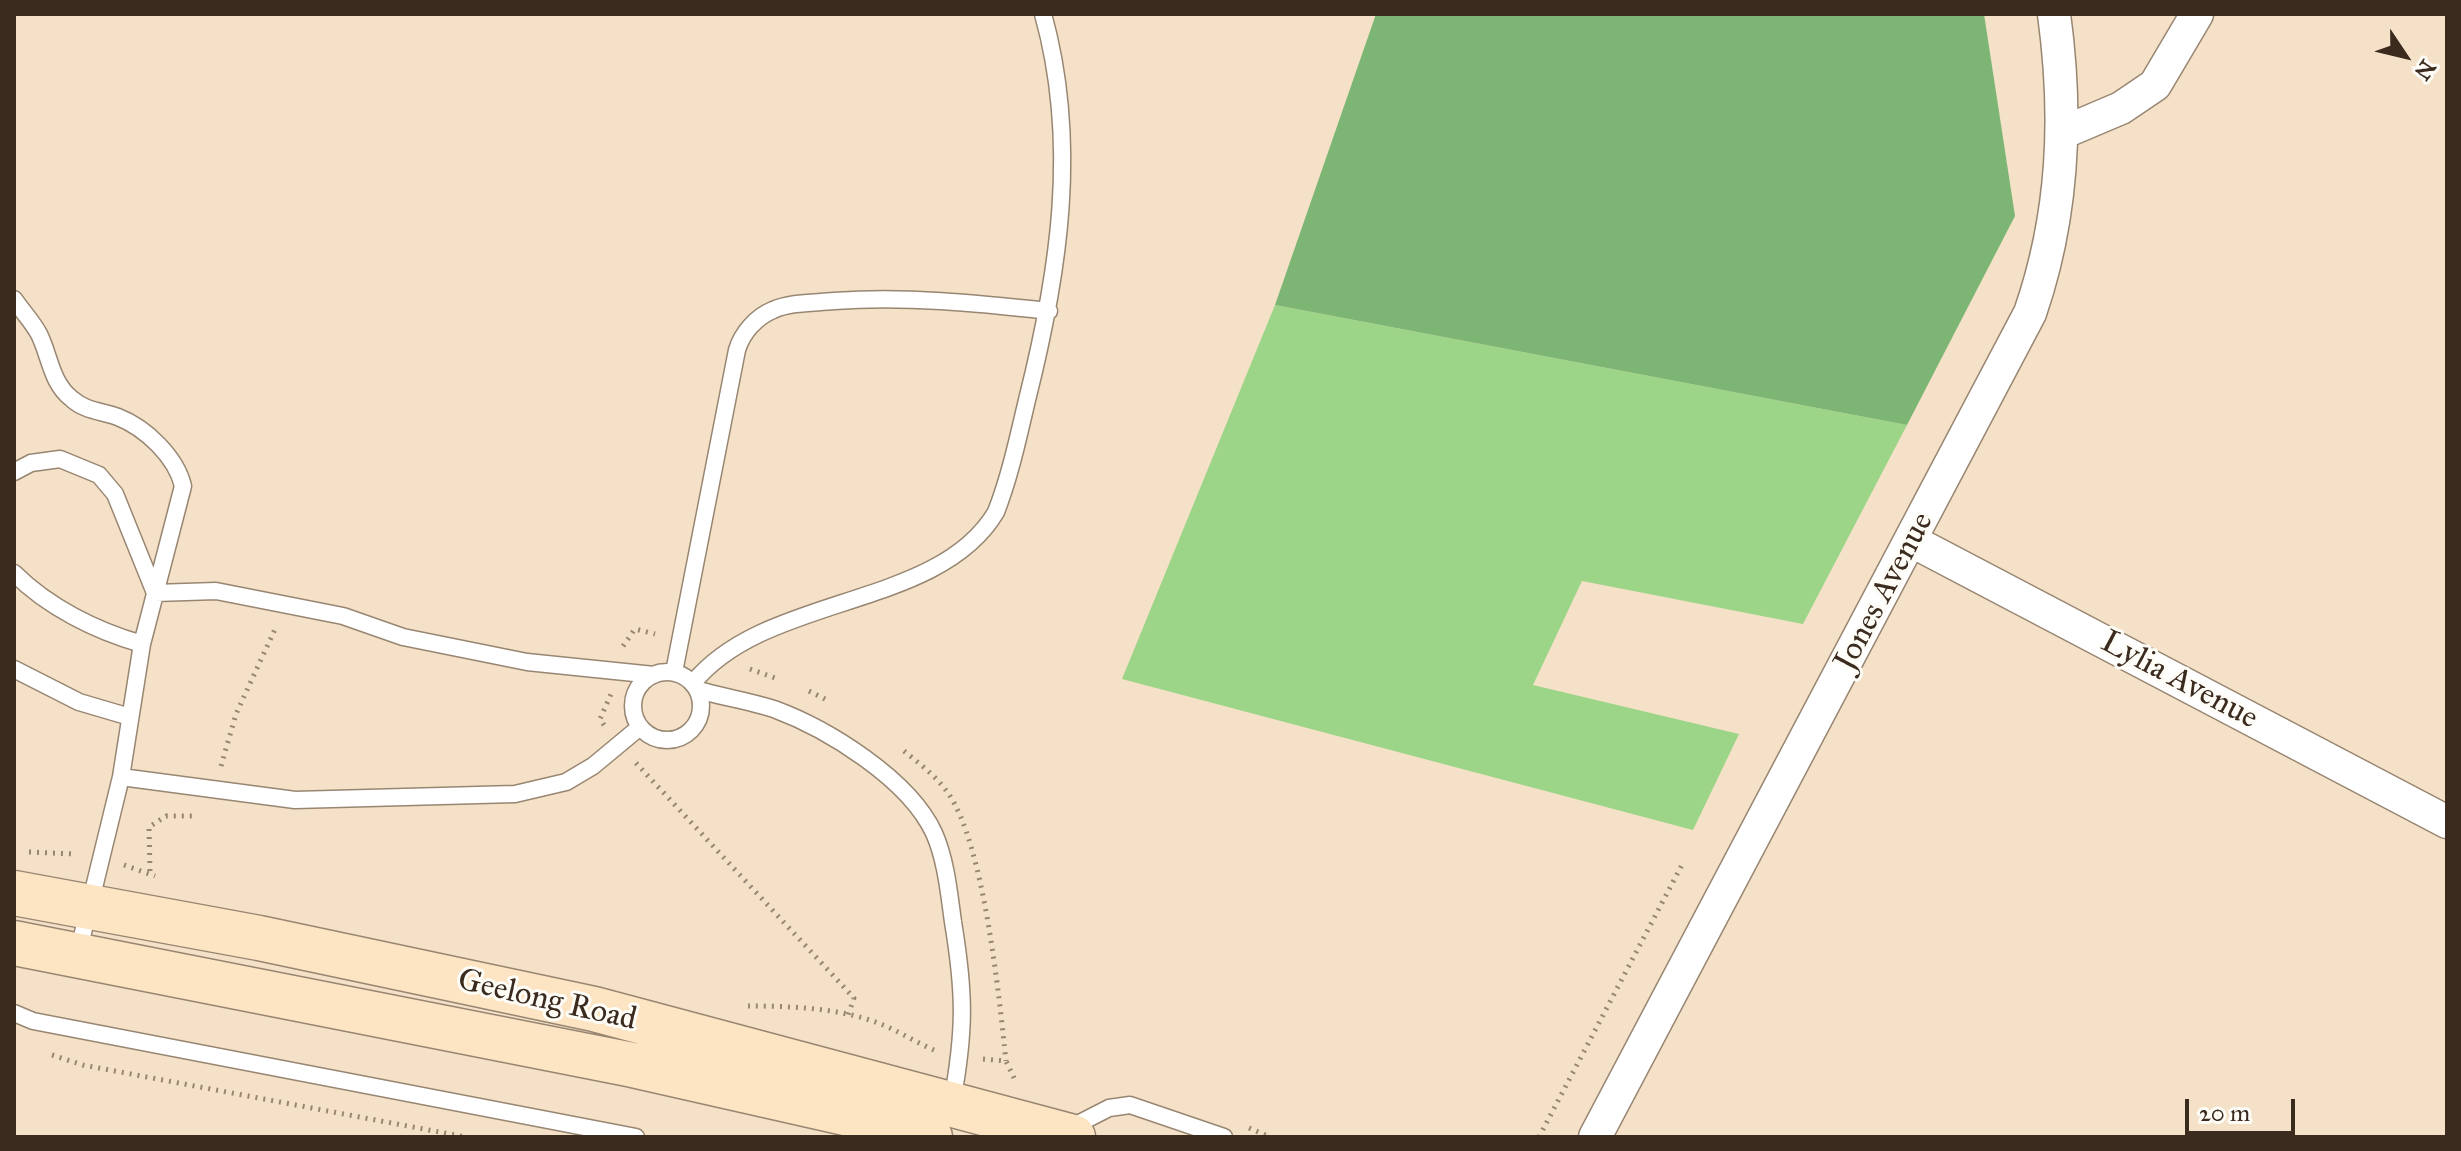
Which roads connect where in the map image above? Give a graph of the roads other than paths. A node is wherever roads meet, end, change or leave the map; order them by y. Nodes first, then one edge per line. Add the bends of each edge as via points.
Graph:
1 (1043, 14) edge
2 (2054, 14) edge
3 (2197, 14) edge
4 (2062, 133) junction
5 (16, 303) edge
6 (1049, 311) junction
7 (14, 472) edge
8 (1912, 541) junction
9 (14, 573) edge
10 (155, 593) junction
11 (142, 644) junction
12 (14, 669) edge
13 (674, 672) junction
14 (654, 675) junction
15 (695, 686) junction
16 (130, 717) junction
17 (640, 727) junction
18 (121, 777) junction
19 (2447, 822) edge
20 (14, 893) edge
21 (92, 905) junction
22 (14, 943) edge
23 (78, 953) junction
24 (14, 1013) edge
25 (941, 1120) edge
26 (1066, 1135) edge
27 (636, 1137) edge
28 (1224, 1137) edge
29 (1595, 1137) edge

1 - 6 lane via 1057,74 1063,139
2 - 4 street, Jones Avenue
3 - 4 street via 2155,85 2121,108
4 - 8 street, Jones Avenue via 2056,216 2030,313
5 - 10 lane via 37,331 68,396 128,421 180,472 183,494
6 - 13 lane via 884,298 784,307 754,322 737,350
6 - 15 lane via 1007,480 996,512 978,538 952,560 769,630 710,663
7 - 10 lane via 40,460 60,459 99,475 115,494
8 - 19 street, Lylia Avenue
8 - 29 street, Jones Avenue
9 - 11 lane via 85,623
10 - 11 lane
10 - 14 lane via 203,590 357,620 403,637 527,662
11 - 16 lane
12 - 16 lane via 79,702
13 - 14 lane
13 - 15 lane
14 - 17 lane via 636,693
15 - 17 lane via 701,713 691,731 663,740
15 - 25 lane via 769,708 836,740 900,789 929,824 941,853 965,1026
16 - 18 lane
17 - 18 lane via 566,782 515,794 295,800
18 - 21 lane
20 - 21 main road, Geelong Road
21 - 23 lane
21 - 25 main road, Geelong Road via 594,1009
22 - 23 main road, Geelong Road
23 - 25 main road, Geelong Road via 769,1095
24 - 27 lane via 45,1024
25 - 26 main road, Geelong Road
26 - 28 lane via 1109,1108 1130,1105

